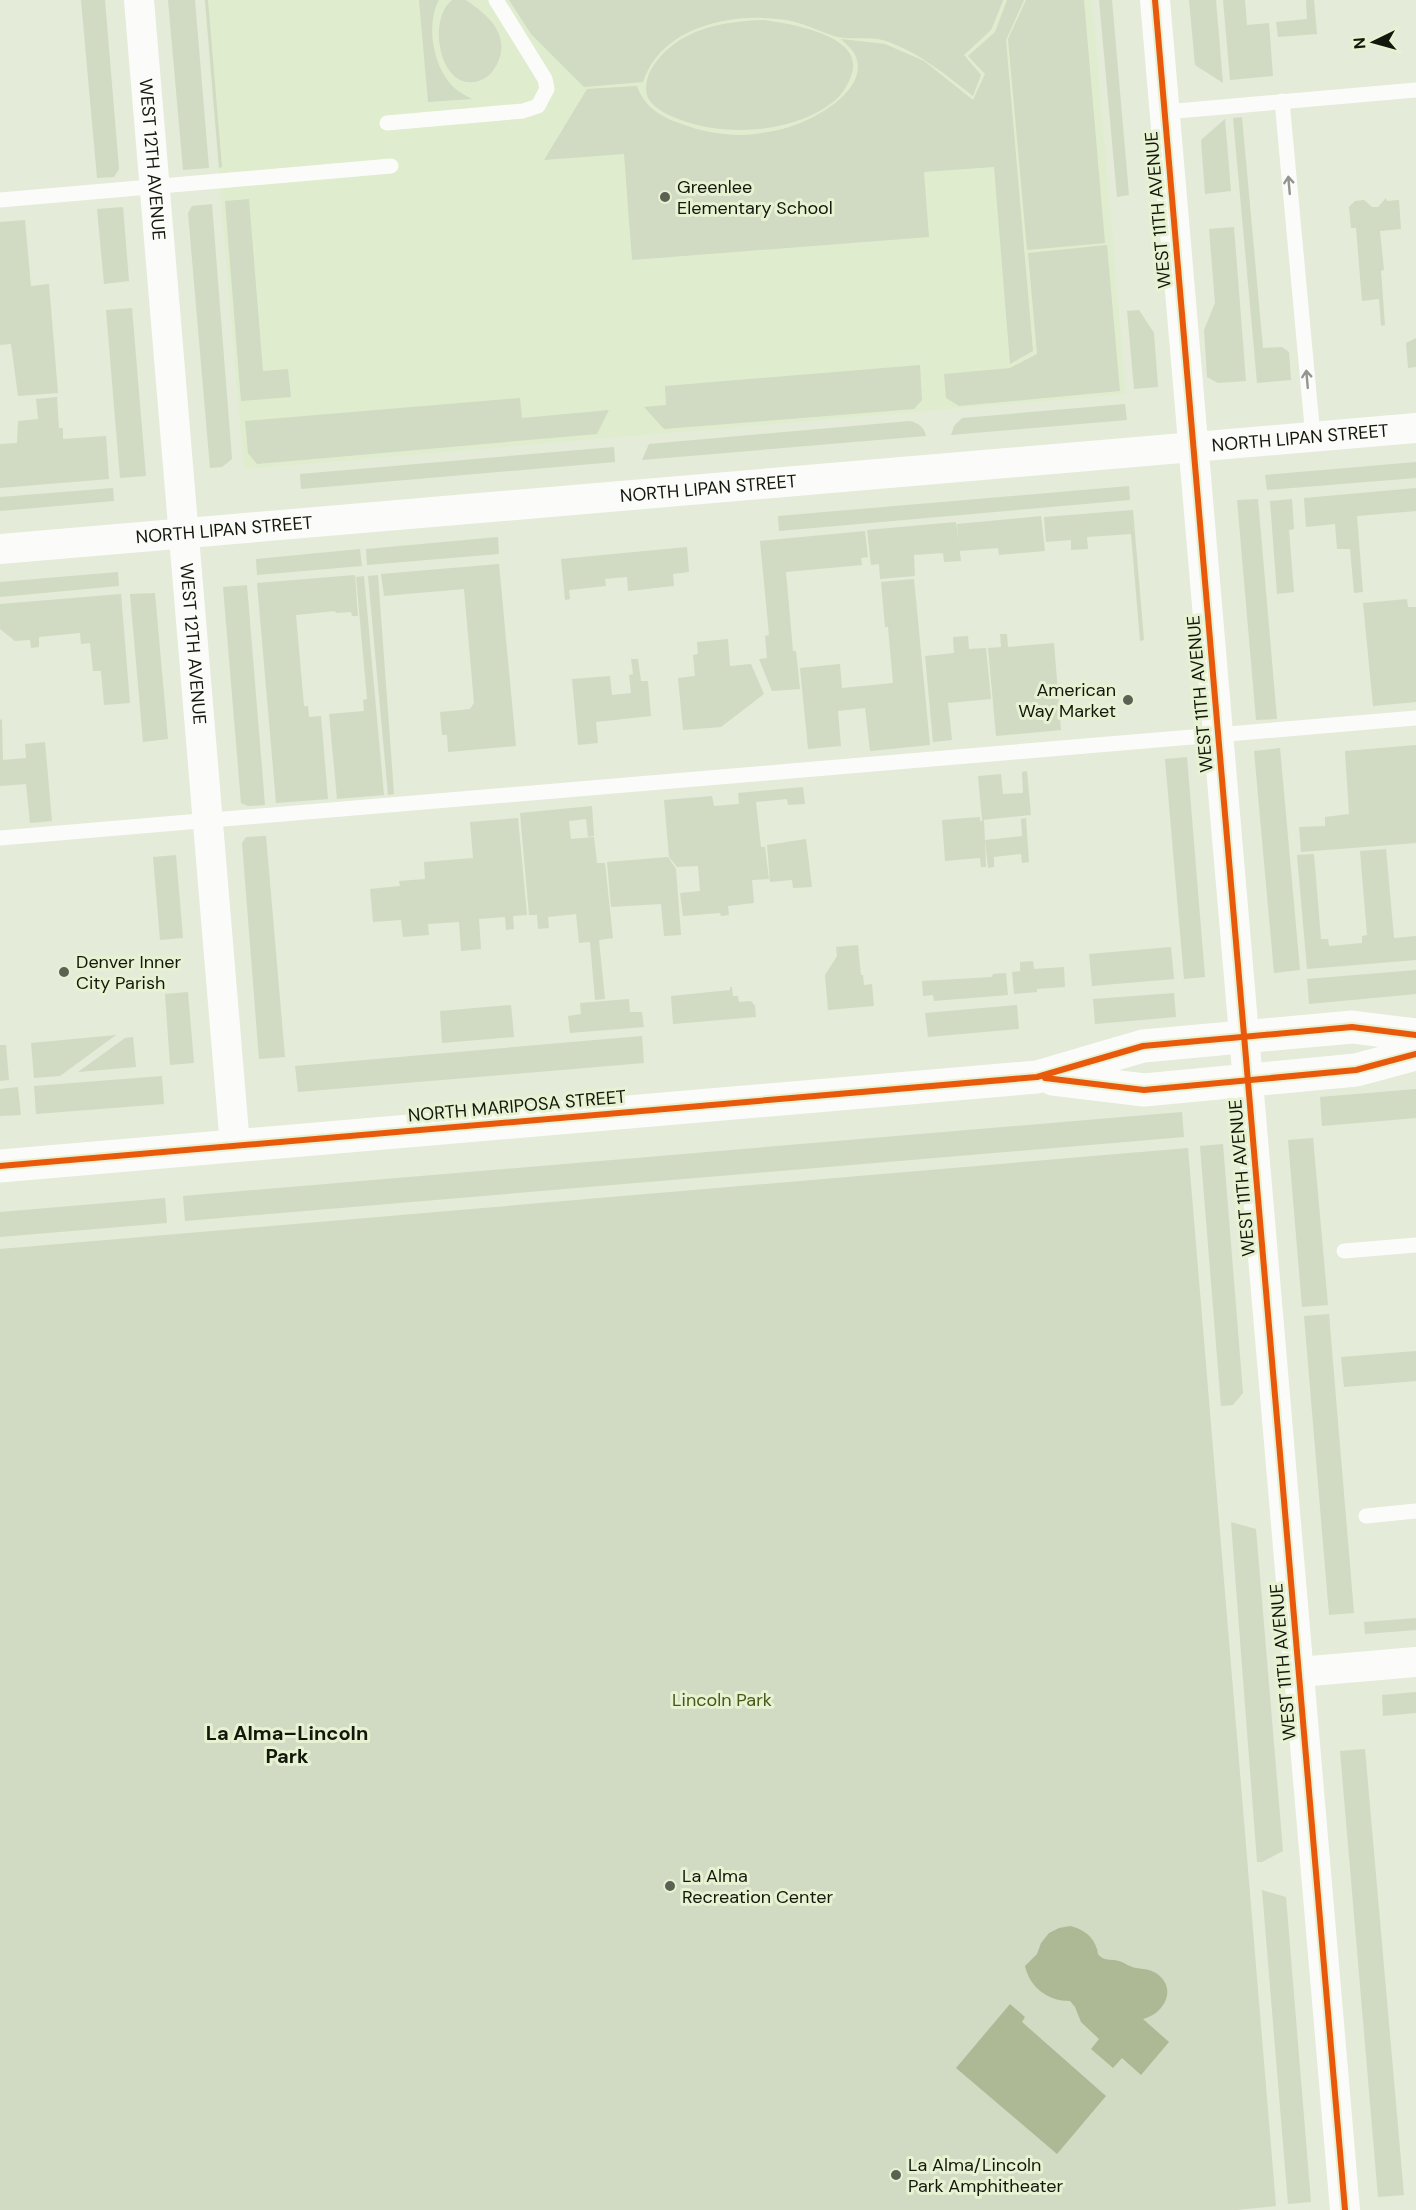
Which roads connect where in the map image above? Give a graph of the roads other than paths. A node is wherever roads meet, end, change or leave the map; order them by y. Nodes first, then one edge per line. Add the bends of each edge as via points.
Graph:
1 (139, 0) edge
2 (496, 0) edge
3 (1155, 0) edge
4 (1416, 90) edge
5 (1282, 101) junction
6 (1165, 112) junction
7 (387, 123) dead end
8 (391, 166) dead end
9 (154, 186) junction
10 (0, 200) edge
11 (1416, 428) edge
12 (1313, 437) junction
13 (1194, 447) junction
14 (183, 534) junction
15 (0, 549) edge
16 (1416, 718) edge
17 (1219, 735) junction
18 (208, 820) junction
19 (0, 838) edge
20 (1416, 1035) edge
21 (1245, 1037) junction
22 (1416, 1054) edge
23 (1037, 1077) junction
24 (1248, 1081) junction
25 (235, 1146) junction
26 (0, 1166) edge
27 (1416, 1245) edge
28 (1344, 1251) dead end
29 (1416, 1511) edge
30 (1366, 1515) dead end
31 (1416, 1662) edge
32 (1299, 1672) junction
33 (1345, 2210) edge

1 - 9 street, WEST 12TH AVENUE
2 - 7 lane via 544,79 547,88 538,106 523,111
3 - 6 street, WEST 11TH AVENUE
4 - 5 lane
5 - 6 lane
12 -> 5 lane
6 - 13 street, WEST 11TH AVENUE
8 - 9 lane
9 - 10 lane
9 - 14 street, WEST 12TH AVENUE
11 - 12 street, NORTH LIPAN STREET
12 - 13 street, NORTH LIPAN STREET
13 - 14 street, NORTH LIPAN STREET
13 - 17 street, WEST 11TH AVENUE
14 - 15 street, NORTH LIPAN STREET
14 - 18 street, WEST 12TH AVENUE
16 - 17 lane
17 - 18 lane
17 - 21 street, WEST 11TH AVENUE
18 - 19 lane
18 - 25 street, WEST 12TH AVENUE
20 - 21 street, NORTH MARIPOSA STREET via 1352,1027
21 - 23 street, NORTH MARIPOSA STREET via 1143,1046
21 - 24 street, WEST 11TH AVENUE
22 - 24 street, NORTH MARIPOSA STREET via 1356,1070
23 - 24 street, NORTH MARIPOSA STREET via 1144,1090
23 - 25 street, NORTH MARIPOSA STREET
24 - 32 street, WEST 11TH AVENUE
25 - 26 street, NORTH MARIPOSA STREET
27 - 28 lane
29 - 30 lane
31 - 32 street
32 - 33 street, WEST 11TH AVENUE

